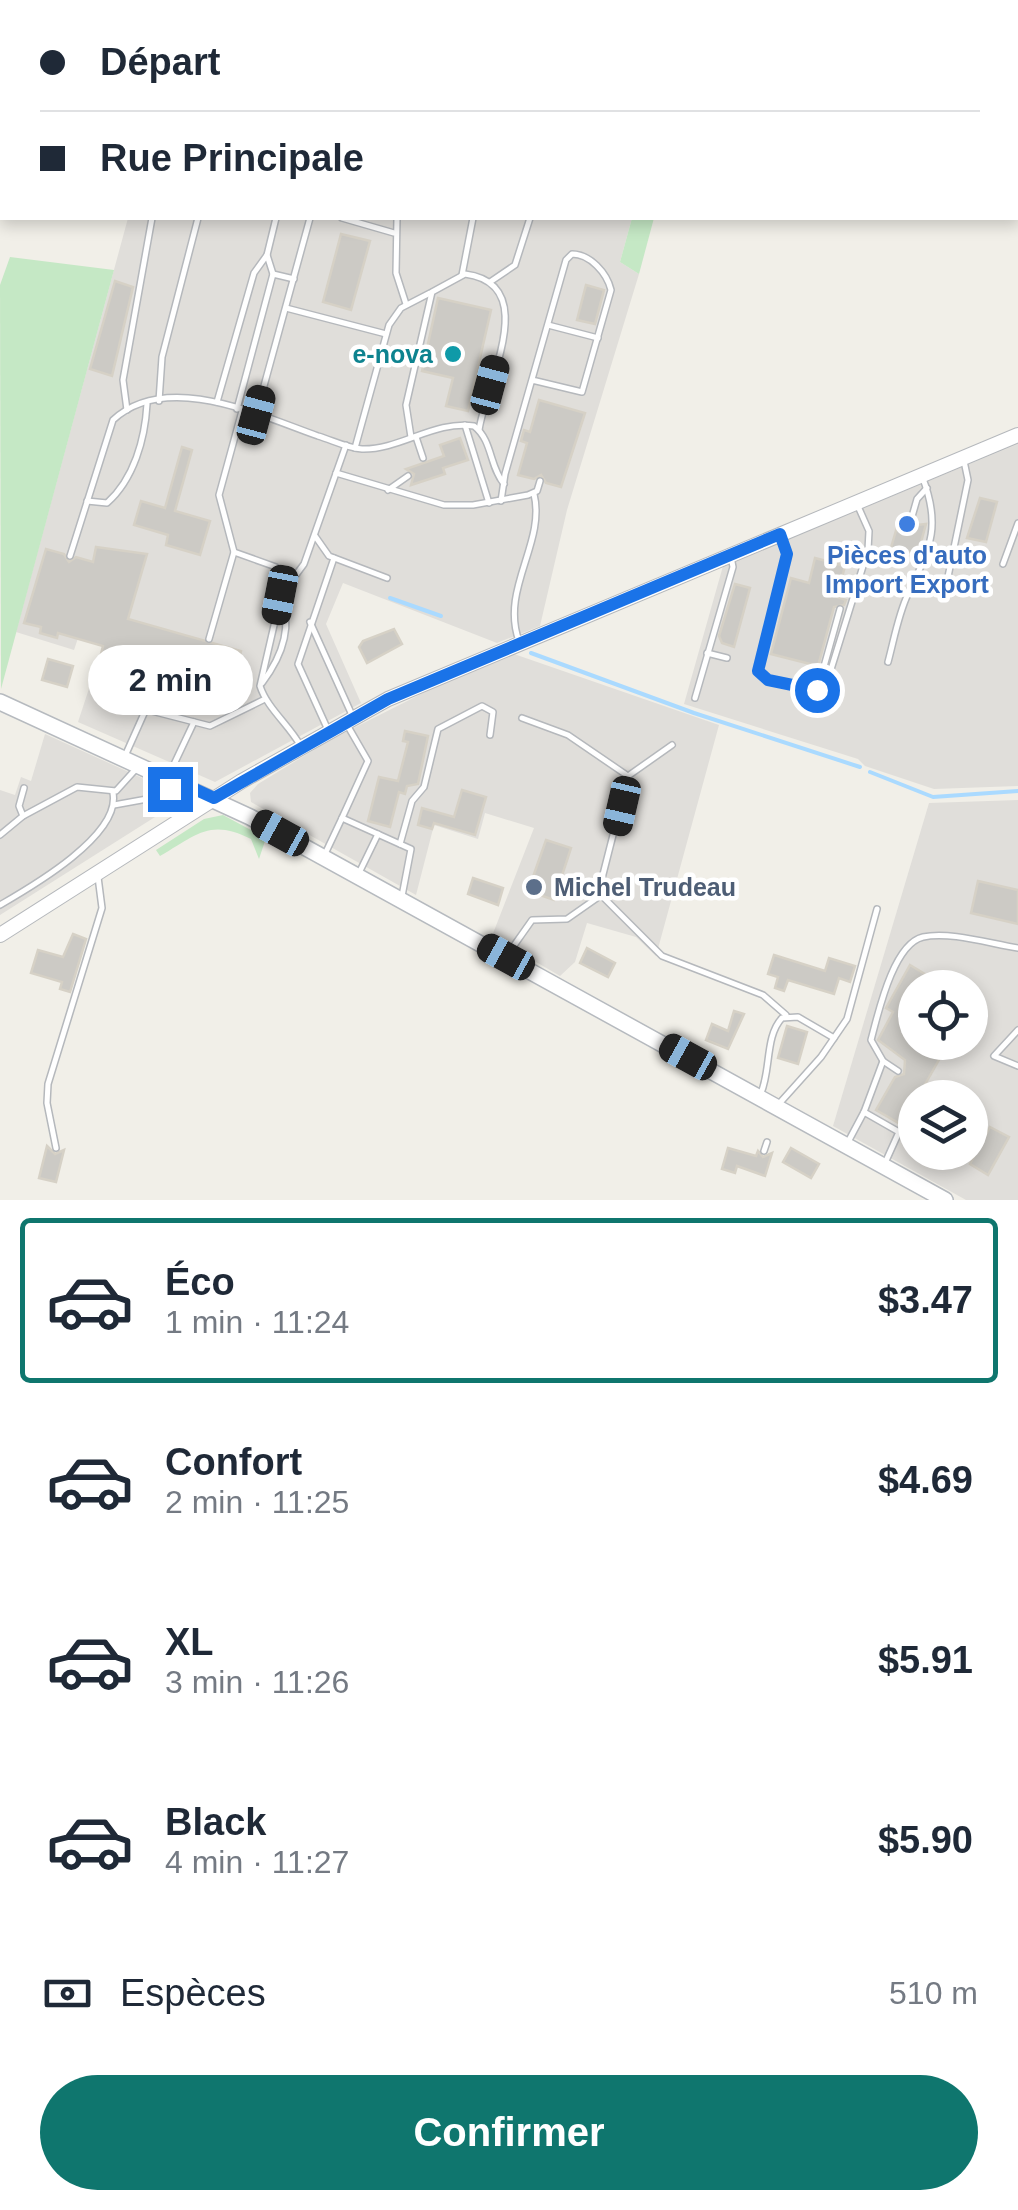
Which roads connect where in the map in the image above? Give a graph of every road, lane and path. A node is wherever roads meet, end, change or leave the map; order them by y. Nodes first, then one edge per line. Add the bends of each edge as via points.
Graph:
1 (152, 220) edge
2 (197, 220) edge
3 (275, 220) edge
4 (309, 220) edge
5 (349, 220) edge
6 (397, 220) edge
7 (473, 220) edge
8 (529, 220) edge
9 (394, 233) junction
10 (266, 255) junction
11 (273, 274) junction
12 (462, 275) junction
13 (294, 279) junction
14 (490, 282) junction
15 (432, 292) junction
16 (406, 304) junction
17 (286, 308) junction
18 (588, 322) dead end
19 (547, 325) junction
20 (386, 334) junction
21 (584, 334) junction
22 (598, 338) junction
23 (532, 380) junction
24 (159, 402) junction
25 (147, 404) junction
26 (216, 404) junction
27 (240, 409) junction
28 (127, 410) junction
29 (256, 415) junction
30 (466, 425) junction
31 (479, 430) junction
32 (1018, 435) edge
33 (413, 437) junction
34 (346, 445) junction
35 (355, 448) junction
36 (422, 458) dead end
37 (963, 458) junction
38 (336, 473) junction
39 (408, 476) dead end
40 (540, 481) dead end
41 (924, 481) junction
42 (504, 484) junction
43 (388, 490) junction
44 (534, 494) junction
45 (87, 501) junction
46 (501, 501) junction
47 (856, 502) junction
48 (490, 503) junction
49 (958, 519) junction
50 (912, 520) dead end
51 (970, 522) dead end
52 (1018, 523) edge
53 (780, 534) junction
54 (314, 535) junction
55 (234, 552) junction
56 (730, 554) junction
57 (70, 556) dead end
58 (334, 558) junction
59 (1003, 564) dead end
60 (387, 578) dead end
61 (292, 580) junction
62 (280, 595) junction
63 (722, 596) junction
64 (944, 596) dead end
65 (775, 600) junction
66 (784, 602) dead end
67 (726, 604) dead end
68 (840, 608) dead end
69 (310, 622) junction
70 (768, 627) junction
71 (777, 629) dead end
72 (209, 639) dead end
73 (520, 643) junction
74 (707, 653) junction
75 (728, 658) dead end
76 (888, 662) dead end
77 (260, 686) junction
78 (817, 690) junction
79 (101, 698) dead end
80 (694, 698) dead end
81 (264, 700) junction
82 (0, 702) edge
83 (146, 709) junction
84 (522, 718) dead end
85 (349, 719) junction
86 (194, 722) junction
87 (328, 730) junction
88 (490, 734) dead end
89 (300, 746) junction
90 (672, 746) dead end
91 (132, 760) junction
92 (628, 776) junction
93 (171, 778) junction
94 (24, 788) dead end
95 (113, 793) junction
96 (214, 798) junction
97 (114, 805) junction
98 (23, 816) junction
99 (342, 818) junction
100 (378, 834) junction
101 (0, 835) edge
102 (400, 844) junction
103 (324, 857) junction
104 (96, 874) junction
105 (358, 875) junction
106 (600, 893) junction
107 (400, 899) junction
108 (0, 905) edge
109 (877, 909) dead end
110 (0, 935) edge
111 (1018, 948) edge
112 (506, 957) junction
113 (786, 1015) junction
114 (801, 1018) junction
115 (797, 1029) dead end
116 (1018, 1030) edge
117 (834, 1038) junction
118 (1006, 1042) junction
119 (1018, 1046) edge
120 (883, 1061) junction
121 (1018, 1066) edge
122 (898, 1071) dead end
123 (760, 1096) junction
124 (777, 1106) junction
125 (864, 1112) junction
126 (767, 1142) dead end
127 (846, 1145) junction
128 (56, 1148) dead end
129 (764, 1150) dead end
130 (883, 1165) junction
131 (945, 1200) edge

1 - 28 lane via 123,380
2 - 24 lane via 162,357
3 - 10 lane
4 - 13 lane
5 - 9 lane
6 - 9 lane
7 - 12 lane
8 - 14 lane via 515,265
9 - 16 lane
10 - 11 lane
10 - 26 lane via 254,273
11 - 13 lane
11 - 27 lane
12 - 14 lane
12 - 15 lane
13 - 17 lane
14 - 31 lane via 508,314
15 - 16 lane
15 - 33 lane via 406,404
16 - 20 lane
17 - 20 lane
17 - 29 lane
18 - 21 lane
19 - 21 lane
19 - 22 lane via 566,260 580,254 611,290
19 - 23 lane
20 - 35 lane
21 - 22 lane
22 - 23 lane via 582,392
23 - 42 lane
24 - 25 lane
24 - 26 lane via 190,398
25 - 28 lane
25 - 45 lane via 127,478 107,503
26 - 27 lane
27 - 29 lane
27 - 55 lane via 219,495
28 - 45 lane via 110,426
29 - 34 lane
30 - 31 lane
30 - 33 lane
30 - 48 lane
31 - 42 lane
32 - 37 street
33 - 35 lane
33 - 36 lane
34 - 35 lane
34 - 38 lane
37 - 41 street
37 - 49 lane via 969,476
38 - 43 lane
38 - 54 lane
39 - 43 lane
40 - 44 lane
41 - 47 street
41 - 50 lane
41 - 76 lane via 934,518 927,558
42 - 46 lane
43 - 48 lane via 444,505
44 - 46 lane
44 - 73 lane via 536,517 511,615
45 - 57 lane
46 - 48 lane
47 - 53 street
47 - 78 lane via 869,531 868,550 828,679
49 - 51 lane
49 - 64 lane
52 - 59 lane
53 - 56 street
53 - 65 lane via 787,554
54 - 58 lane
54 - 61 lane
55 - 61 lane
55 - 72 lane
56 - 63 lane via 733,567
56 - 73 street
58 - 60 lane
58 - 69 lane
61 - 62 lane
62 - 77 lane
62 - 77 lane via 288,616 285,632 278,663
63 - 67 lane
63 - 74 lane
65 - 66 lane
65 - 70 lane
68 - 78 lane
69 - 85 lane
69 - 87 lane via 298,664
70 - 71 lane
70 - 78 lane via 760,675
73 - 85 street
74 - 75 lane
74 - 80 lane
77 - 81 lane
79 - 83 lane
81 - 86 lane via 218,725
81 - 89 lane
82 - 91 main road
83 - 86 lane
83 - 91 lane
84 - 92 lane via 568,736
85 - 87 street
85 - 99 lane via 368,761
86 - 93 lane
87 - 89 street
88 - 102 lane via 494,715 482,706 443,724 430,742 424,787 412,801
89 - 96 street
90 - 92 lane
91 - 93 main road
91 - 95 lane via 128,781
92 - 106 lane
93 - 96 main road
93 - 97 lane via 162,796
94 - 98 lane
95 - 97 lane
95 - 98 lane via 77,788
96 - 103 main road
96 - 104 street
97 - 108 lane via 98,835
98 - 101 lane
99 - 100 lane
99 - 103 lane
100 - 102 lane
100 - 105 lane
102 - 107 lane via 411,849
103 - 105 main road
104 - 110 street
104 - 128 lane via 104,900 48,1084
105 - 107 main road
106 - 112 lane via 567,919 532,920
106 - 113 lane via 662,956 763,995
107 - 112 main road
109 - 117 lane via 852,1009
111 - 120 lane via 930,936 912,942 890,976 871,1040
112 - 123 main road
113 - 114 lane
113 - 123 lane via 774,1027
114 - 115 lane
114 - 117 lane
116 - 118 lane
117 - 124 lane
118 - 119 lane
118 - 121 lane via 994,1056
120 - 122 lane
120 - 125 lane
123 - 124 main road
124 - 127 main road
125 - 127 lane
125 - 130 lane via 899,1132
126 - 129 lane
127 - 130 main road
130 - 131 main road

